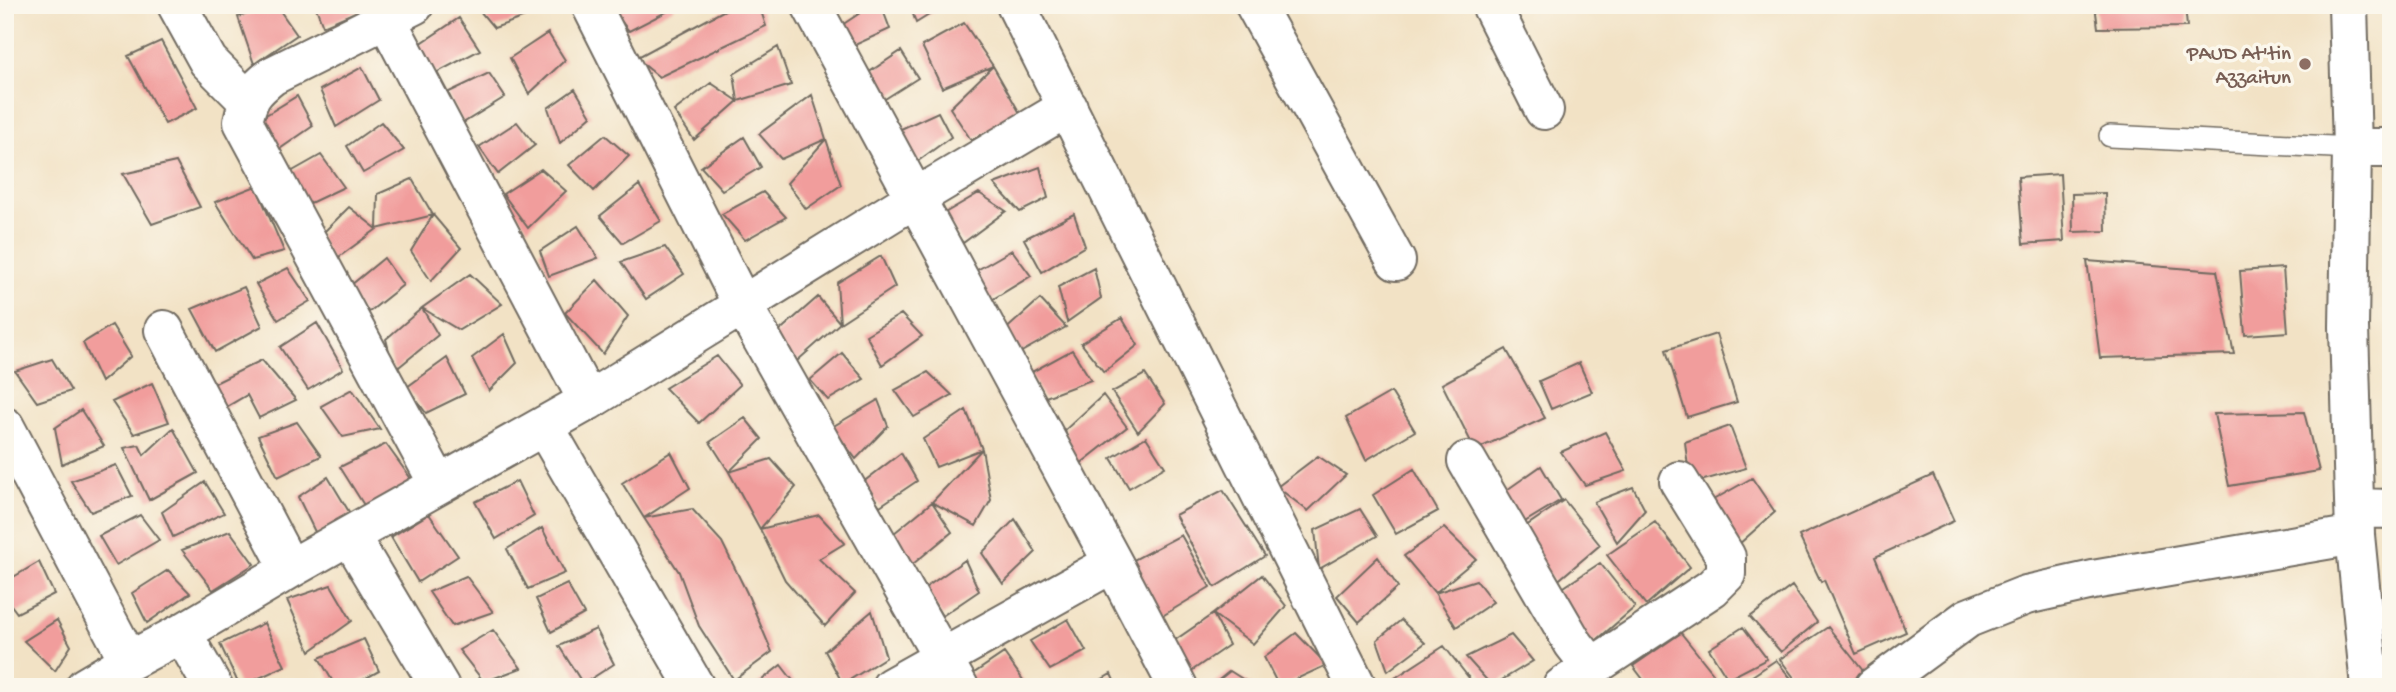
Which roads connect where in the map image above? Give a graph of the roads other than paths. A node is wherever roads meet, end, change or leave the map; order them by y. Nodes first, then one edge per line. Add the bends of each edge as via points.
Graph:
1 (177, 5) edge
2 (592, 5) edge
3 (811, 5) edge
4 (1016, 5) edge
5 (1255, 5) edge
6 (1490, 5) edge
7 (2348, 5) edge
8 (393, 10) edge
9 (247, 100) junction
10 (1068, 107) junction
11 (1544, 110) dead end
12 (2110, 136) dead end
13 (2352, 148) junction
14 (2391, 148) edge
15 (915, 198) junction
16 (1396, 261) dead end
17 (742, 304) junction
18 (164, 330) dead end
19 (588, 401) junction
20 (544, 426) junction
21 (5, 427) edge
22 (1467, 461) dead end
23 (1679, 481) dead end
24 (439, 485) junction
25 (2367, 517) edge
26 (350, 536) junction
27 (1113, 563) junction
28 (290, 569) junction
29 (182, 634) junction
30 (129, 661) junction
31 (951, 672) edge
32 (1577, 676) edge
33 (85, 687) edge
34 (213, 687) edge
35 (440, 687) edge
36 (695, 687) edge
37 (891, 687) edge
38 (1178, 687) edge
39 (1357, 687) edge
40 (1874, 687) edge
41 (2370, 687) edge

1 - 9 street via 208,61
2 - 17 street
3 - 15 street
4 - 10 street
5 - 16 street
6 - 11 street
7 - 13 street
8 - 9 street via 272,76
8 - 19 street
9 - 24 street via 243,122
10 - 15 street
10 - 39 street
12 - 13 lane
13 - 14 street
13 - 25 street via 2348,327
15 - 17 street
15 - 27 street
17 - 19 street
17 - 31 street
18 - 28 street
19 - 20 street
20 - 24 street
20 - 36 street
21 - 30 street
22 - 32 street via 1573,643
23 - 32 street via 1727,557 1726,574 1712,588
24 - 26 street
25 - 40 street via 2026,595 1968,618
25 - 41 street
26 - 28 street
26 - 35 street
27 - 31 street
27 - 38 street
28 - 29 street
29 - 30 street
29 - 34 street
30 - 33 street
31 - 37 street

